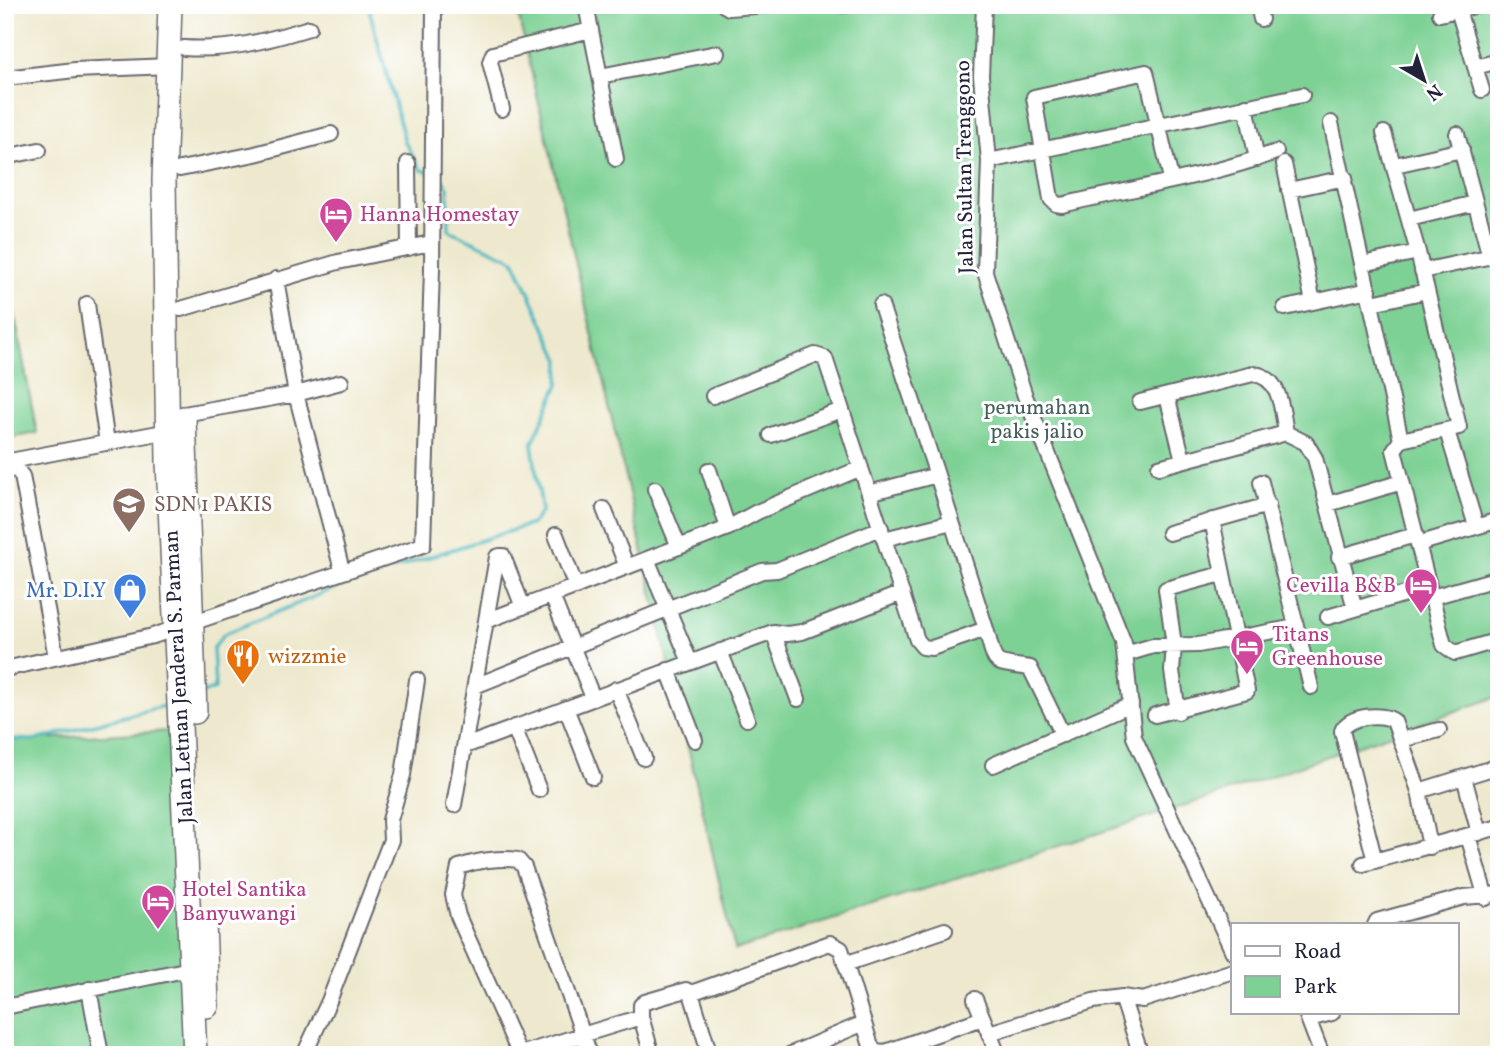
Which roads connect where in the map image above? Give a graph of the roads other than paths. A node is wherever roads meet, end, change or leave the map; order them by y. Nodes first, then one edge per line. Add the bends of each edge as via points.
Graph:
1 (170, 5) edge
2 (185, 5) edge
3 (434, 5) edge
4 (586, 5) edge
5 (724, 5) edge
6 (766, 5) edge
7 (984, 5) edge
8 (1479, 5) edge
9 (1458, 10) junction
10 (1440, 14) dead end
11 (309, 28) dead end
12 (591, 30) junction
13 (718, 53) dead end
14 (177, 57) junction
15 (1499, 61) edge
16 (1475, 67) junction
17 (600, 76) junction
18 (5, 78) edge
19 (1482, 90) dead end
20 (1302, 95) dead end
21 (1246, 106) junction
22 (502, 109) dead end
23 (1331, 123) dead end
24 (1160, 126) junction
25 (1384, 133) dead end
26 (331, 134) dead end
27 (1457, 134) dead end
28 (39, 150) dead end
29 (1462, 150) junction
30 (1030, 153) junction
31 (5, 157) edge
32 (616, 159) dead end
33 (1257, 159) junction
34 (989, 161) junction
35 (408, 163) dead end
36 (1395, 165) junction
37 (180, 169) junction
38 (1345, 178) junction
39 (1171, 179) junction
40 (1289, 190) junction
41 (1475, 203) junction
42 (1409, 219) junction
43 (431, 243) junction
44 (409, 248) junction
45 (1418, 252) junction
46 (1494, 256) edge
47 (1363, 264) junction
48 (1422, 271) junction
49 (276, 279) junction
50 (1427, 291) junction
51 (1370, 296) junction
52 (1313, 302) junction
53 (88, 304) dead end
54 (881, 305) dead end
55 (1285, 308) dead end
56 (181, 309) junction
57 (341, 382) dead end
58 (296, 394) junction
59 (713, 396) dead end
60 (1167, 396) junction
61 (1140, 402) dead end
62 (842, 410) junction
63 (176, 423) junction
64 (1447, 431) junction
65 (1286, 433) junction
66 (771, 435) dead end
67 (1401, 440) junction
68 (107, 443) junction
69 (1183, 460) junction
70 (5, 462) edge
71 (1159, 467) dead end
72 (861, 468) junction
73 (5, 469) edge
74 (709, 470) dead end
75 (937, 475) junction
76 (1261, 482) dead end
77 (1402, 482) junction
78 (655, 489) dead end
79 (869, 493) junction
80 (1328, 504) junction
81 (1268, 505) junction
82 (604, 509) dead end
83 (1212, 520) junction
84 (1499, 520) edge
85 (952, 522) junction
86 (1476, 526) junction
87 (728, 528) junction
88 (1169, 533) dead end
89 (883, 534) junction
90 (556, 535) dead end
91 (1417, 539) junction
92 (679, 547) junction
93 (1339, 557) junction
94 (647, 559) junction
95 (627, 567) junction
96 (342, 570) junction
97 (1222, 574) junction
98 (1499, 578) edge
99 (576, 587) junction
100 (1430, 592) junction
101 (902, 593) junction
102 (552, 596) junction
103 (523, 607) junction
104 (668, 609) junction
105 (1355, 609) junction
106 (1328, 617) dead end
107 (486, 621) junction
108 (1296, 627) junction
109 (183, 628) junction
110 (986, 629) junction
111 (773, 632) junction
112 (1238, 638) junction
113 (1499, 640) edge
114 (1163, 646) junction
115 (573, 647) junction
116 (720, 651) junction
117 (1126, 654) junction
118 (56, 657) junction
119 (690, 662) junction
120 (5, 669) edge
121 (668, 670) junction
122 (416, 680) dead end
123 (475, 686) junction
124 (1311, 687) dead end
125 (617, 689) junction
126 (593, 698) junction
127 (798, 699) dead end
128 (1132, 704) junction
129 (566, 708) junction
130 (1178, 712) junction
131 (1155, 715) dead end
132 (747, 719) dead end
133 (514, 727) junction
134 (1439, 730) dead end
135 (1063, 735) junction
136 (695, 740) dead end
137 (1401, 740) junction
138 (189, 744) junction
139 (465, 746) junction
140 (644, 758) dead end
141 (993, 765) dead end
142 (1499, 766) edge
143 (593, 777) dead end
144 (1464, 777) junction
145 (539, 790) dead end
146 (1419, 791) junction
147 (454, 805) dead end
148 (1499, 827) edge
149 (1473, 834) junction
150 (1430, 847) junction
151 (1492, 896) edge
152 (1376, 923) edge
153 (945, 929) dead end
154 (1231, 948) edge
155 (845, 964) junction
156 (190, 969) junction
157 (1231, 972) edge
158 (89, 989) junction
159 (691, 993) junction
160 (1122, 997) junction
161 (975, 999) dead end
162 (5, 1007) edge
163 (1308, 1016) edge
164 (641, 1017) junction
165 (983, 1018) junction
166 (864, 1023) junction
167 (989, 1033) junction
168 (584, 1035) junction
169 (101, 1055) edge
170 (195, 1055) edge
171 (209, 1055) edge
172 (304, 1055) edge
173 (520, 1055) edge
174 (590, 1055) edge
175 (652, 1055) edge
176 (710, 1055) edge
177 (789, 1055) edge
178 (998, 1055) edge
179 (1141, 1055) edge
180 (1322, 1055) edge

1 - 14 highway, Jalan Letnan Jenderal S. Parman
2 - 14 highway, Jalan Letnan Jenderal S. Parman
3 - 43 street
4 - 12 street
5 - 6 street
7 - 34 street, Jalan Sultan Trenggono via 981,66
8 - 9 street
9 - 10 street
9 - 16 street
11 - 14 street via 251,45
12 - 17 street
12 - 22 street via 493,54 490,61
13 - 17 street
14 - 18 street
14 - 37 highway, Jalan Letnan Jenderal S. Parman
14 - 63 highway, Jalan Letnan Jenderal S. Parman via 164,180
15 - 16 street
16 - 19 street
17 - 32 street
20 - 21 street
21 - 24 street
21 - 33 street
23 - 38 street
24 - 30 street
24 - 30 street via 1149,75 1142,71 1034,97
24 - 39 street
25 - 36 street
26 - 37 street
27 - 29 street
28 - 31 street
29 - 36 street
29 - 41 street
30 - 34 street
30 - 39 street via 1056,204
33 - 39 street
33 - 40 street via 1280,158
34 - 117 street, Jalan Sultan Trenggono via 984,257 989,286 1025,396
35 - 44 street
36 - 42 street
37 - 56 highway, Jalan Letnan Jenderal S. Parman
38 - 40 street
38 - 47 street
40 - 52 street
41 - 42 street
41 - 46 street
42 - 45 street
43 - 44 street
43 - 96 street via 423,545
44 - 49 street
45 - 47 street
45 - 48 street
46 - 48 street
47 - 51 street
48 - 50 street
49 - 56 street
49 - 58 street
50 - 51 street
50 - 64 street via 1460,427
51 - 52 street
51 - 67 street
52 - 55 street
53 - 68 street
54 - 75 street
56 - 63 highway, Jalan Letnan Jenderal S. Parman
57 - 58 street
58 - 63 street
58 - 96 street
59 - 62 street via 821,355
60 - 61 street
60 - 65 street via 1262,375 1275,388
60 - 69 street
62 - 66 street
62 - 72 street
63 - 68 street
63 - 109 highway, Jalan Letnan Jenderal S. Parman
64 - 67 street
64 - 86 street
65 - 69 street
65 - 80 street via 1311,450
67 - 77 street via 1394,450
68 - 70 street
69 - 71 street
72 - 79 street
72 - 87 street
73 - 118 street via 17,470 22,476
74 - 87 street
75 - 79 street
75 - 85 street
76 - 81 street
77 - 80 street
77 - 91 street
78 - 92 street
79 - 89 street
80 - 93 street
81 - 83 street
81 - 108 street
82 - 95 street
83 - 88 street
83 - 97 street
84 - 86 street
85 - 89 street
85 - 110 street
86 - 91 street
87 - 92 street
89 - 101 street
89 - 104 street
90 - 99 street
91 - 93 street
91 - 100 street
92 - 94 street
93 - 105 street
94 - 95 street
94 - 104 street
95 - 99 street
96 - 109 street
97 - 112 street
97 - 114 street via 1166,589
98 - 100 street
99 - 102 street
100 - 105 street
100 - 113 street via 1448,651
101 - 110 street via 923,647
101 - 111 street via 802,632
102 - 103 street
102 - 115 street
103 - 107 street
103 - 107 street via 500,555
104 - 115 street
104 - 119 street
105 - 106 street
107 - 123 street
108 - 112 street
108 - 124 street
109 - 118 street
109 - 138 highway, Jalan Letnan Jenderal S. Parman
110 - 135 street via 996,662 1030,668 1035,674
111 - 116 street
111 - 127 street
112 - 114 street
112 - 130 street via 1247,691
114 - 117 street
114 - 130 street
115 - 123 street
115 - 126 street
116 - 119 street
116 - 132 street
117 - 128 street, Jalan Sultan Trenggono
118 - 120 street
119 - 121 street
121 - 125 street
121 - 136 street
122 - 172 street via 391,841
123 - 139 street
125 - 126 street
125 - 140 street
126 - 129 street
128 - 135 street
128 - 154 street, Jalan Sultan Trenggono via 1134,737
129 - 133 street
129 - 143 street
130 - 131 street
133 - 139 street
133 - 145 street
134 - 137 street
135 - 141 street
137 - 146 street
137 - 150 street via 1394,721 1387,716 1353,720 1343,727 1369,862
138 - 156 highway, Jalan Letnan Jenderal S. Parman
138 - 171 highway, Jalan Letnan Jenderal S. Parman
139 - 147 street
142 - 144 street
144 - 146 street
144 - 149 street
146 - 150 street
148 - 149 street
149 - 150 street
149 - 151 street
151 - 152 street via 1464,897
153 - 155 street
155 - 159 street via 837,944 830,943
155 - 166 street
156 - 158 street
156 - 170 highway, Jalan Letnan Jenderal S. Parman
157 - 160 street via 1143,1000
158 - 162 street
158 - 169 street
159 - 164 street via 686,990 645,1002
159 - 176 street
160 - 167 street via 1093,1001
160 - 179 street
161 - 165 street
163 - 180 street
164 - 168 street
164 - 175 street
165 - 166 street via 885,1052 876,1052 871,1046
165 - 167 street
166 - 177 street
167 - 178 street
168 - 173 street
168 - 173 street via 524,867 510,859 467,864 456,874 454,905
168 - 174 street

